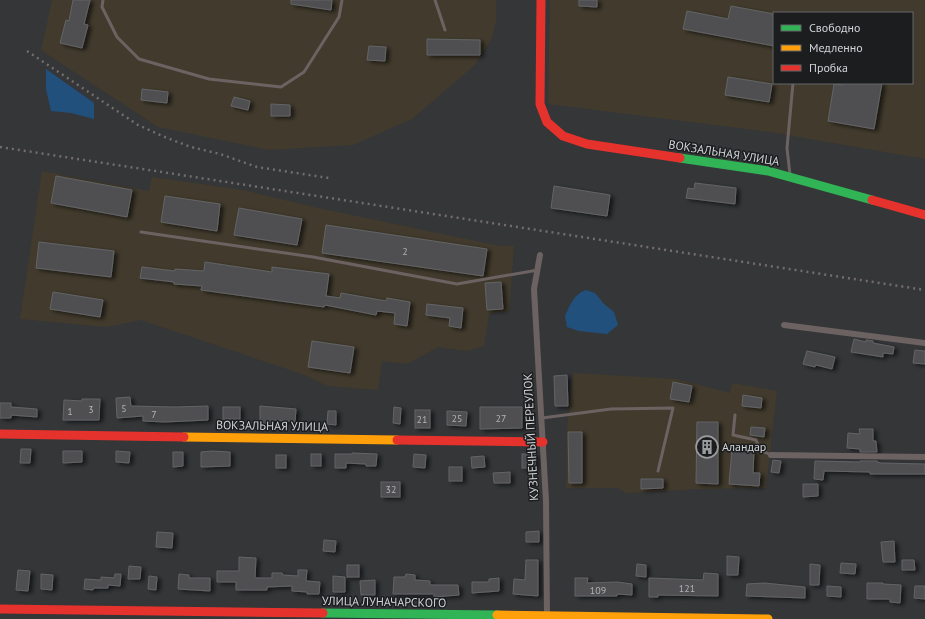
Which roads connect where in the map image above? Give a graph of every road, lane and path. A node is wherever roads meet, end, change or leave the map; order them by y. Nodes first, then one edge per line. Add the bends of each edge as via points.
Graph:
1 (103, 0) edge
2 (342, 0) edge
3 (435, 0) edge
4 (541, 0) edge
5 (445, 30) dead end
6 (793, 84) edge
7 (790, 177) junction
8 (925, 215) edge
9 (141, 232) dead end
10 (540, 255) dead end
11 (538, 270) junction
12 (784, 325) dead end
13 (925, 343) edge
14 (735, 415) dead end
15 (542, 418) junction
16 (0, 434) edge
17 (543, 442) junction
18 (771, 455) joint
19 (925, 457) edge
20 (658, 471) dead end
21 (0, 609) edge
22 (546, 617) edge
23 (768, 619) edge

1 - 2 lane via 102,7 117,37 139,59 209,79 282,87 304,72 339,17
3 - 5 lane
4 - 7 street, ВОКЗАЛЬНАЯ УЛИЦА via 540,104 547,122 563,136 587,144 768,171
6 - 7 lane via 787,148
7 - 8 street, ВОКЗАЛЬНАЯ УЛИЦА
9 - 11 lane via 313,257 456,284
10 - 11 street, КУЗНЕЧНЫЙ ПЕРЕУЛОК
11 - 15 street, КУЗНЕЧНЫЙ ПЕРЕУЛОК via 534,289
12 - 13 street
14 - 18 lane via 733,435 756,440 760,450
15 - 17 street, КУЗНЕЧНЫЙ ПЕРЕУЛОК
15 - 20 lane via 611,409 673,408
16 - 17 street, ВОКЗАЛЬНАЯ УЛИЦА
17 - 22 street, КУЗНЕЧНЫЙ ПЕРЕУЛОК
18 - 19 street
21 - 22 street, УЛИЦА ЛУНАЧАРСКОГО
22 - 23 street, УЛИЦА ЛУНАЧАРСКОГО

